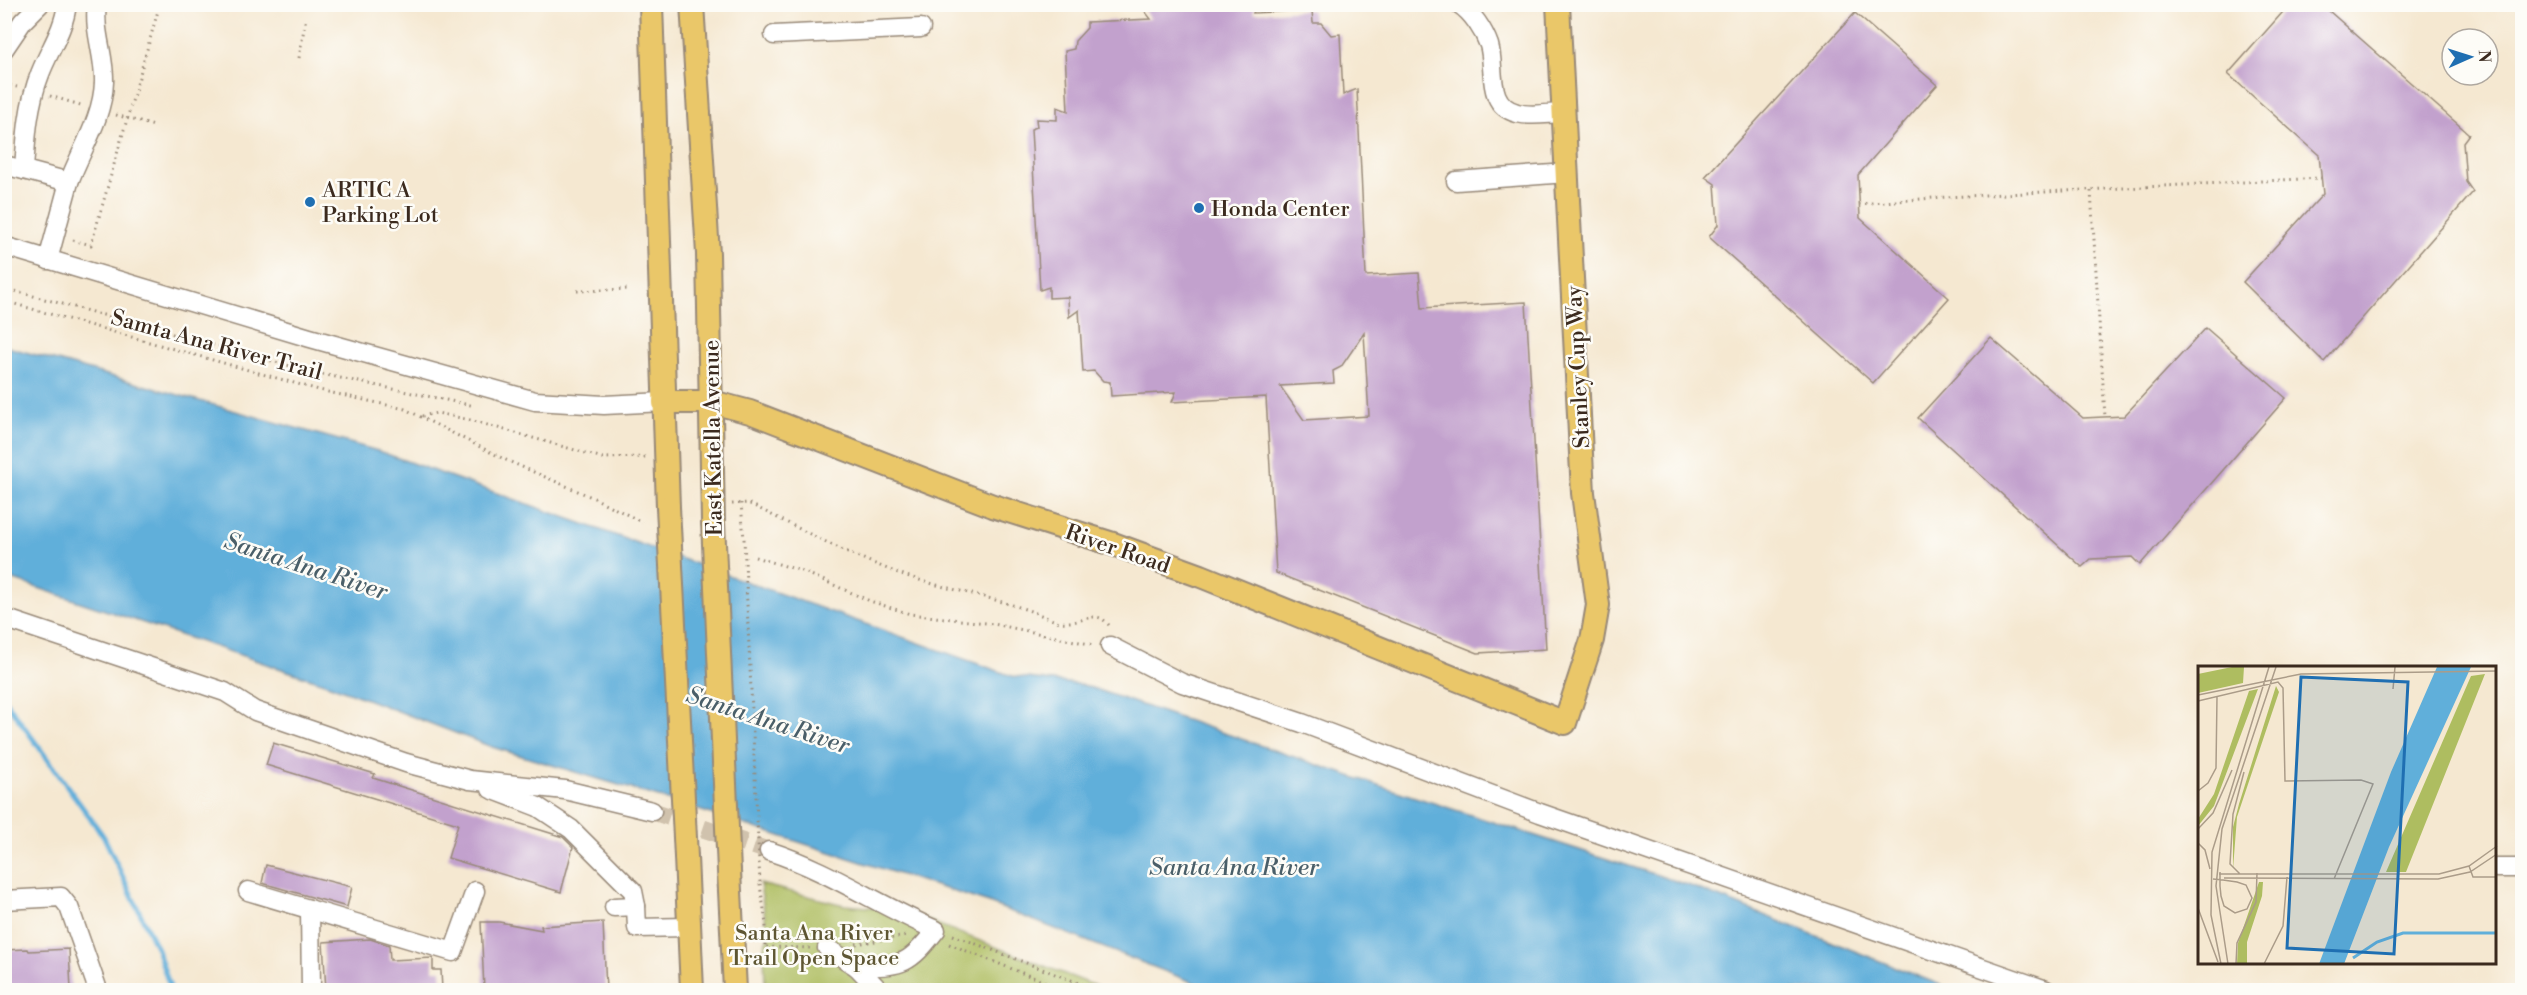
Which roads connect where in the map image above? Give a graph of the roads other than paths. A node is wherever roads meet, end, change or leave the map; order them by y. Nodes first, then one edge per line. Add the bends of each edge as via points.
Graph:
1 (40, 4) edge
2 (67, 4) edge
3 (97, 4) edge
4 (651, 4) edge
5 (692, 4) edge
6 (1459, 4) edge
7 (1558, 4) edge
8 (921, 28) dead end
9 (774, 35) dead end
10 (4, 49) edge
11 (1564, 113) junction
12 (4, 165) edge
13 (24, 170) junction
14 (1567, 172) junction
15 (1456, 181) dead end
16 (69, 182) junction
17 (4, 246) edge
18 (48, 260) junction
19 (664, 402) junction
20 (711, 402) junction
21 (4, 618) edge
22 (1110, 646) road end
23 (1565, 723) joint
24 (470, 780) junction
25 (652, 811) tunnel mouth
26 (769, 850) tunnel mouth
27 (2497, 868) edge
28 (2523, 868) edge
29 (248, 891) dead end
30 (475, 891) dead end
31 (12, 900) edge
32 (614, 906) dead end
33 (636, 906) junction
34 (310, 909) junction
35 (688, 927) junction
36 (827, 948) road end
37 (857, 967) junction
38 (98, 990) edge
39 (311, 990) edge
40 (692, 990) edge
41 (735, 990) edge
42 (879, 990) edge
43 (2046, 990) edge

1 - 10 street
2 - 13 street via 60,31 33,92
3 - 16 street via 96,27 104,73 99,110
4 - 19 main road, East Katella Avenue
5 - 20 main road, East Katella Avenue via 708,254
6 - 11 street via 1476,21 1489,45 1494,90 1503,105 1517,113
7 - 11 main road, Stanley Cup Way
8 - 9 street
11 - 14 main road, Stanley Cup Way
12 - 13 street
13 - 16 street
14 - 15 street
14 - 23 main road, Stanley Cup Way via 1583,493 1598,605 1592,640
16 - 18 street
17 - 18 street
18 - 19 street via 535,401 604,405
19 - 20 main road, River Road
19 - 35 main road, East Katella Avenue, bridge
20 - 23 main road, River Road via 750,412 993,506 1190,572
20 - 41 main road, East Katella Avenue, bridge
21 - 24 street via 225,692 255,711 406,763
22 - 43 street via 1182,683
24 - 25 street via 565,790
24 - 33 street via 538,807 571,829 633,891
26 - 37 street via 797,860 936,930 918,954 896,966
27 - 28 street
29 - 34 street
30 - 34 street via 453,952
31 - 38 street via 61,897 69,907
32 - 33 street
33 - 35 street via 638,928
34 - 39 street
35 - 40 main road, East Katella Avenue
36 - 37 street
37 - 42 street

